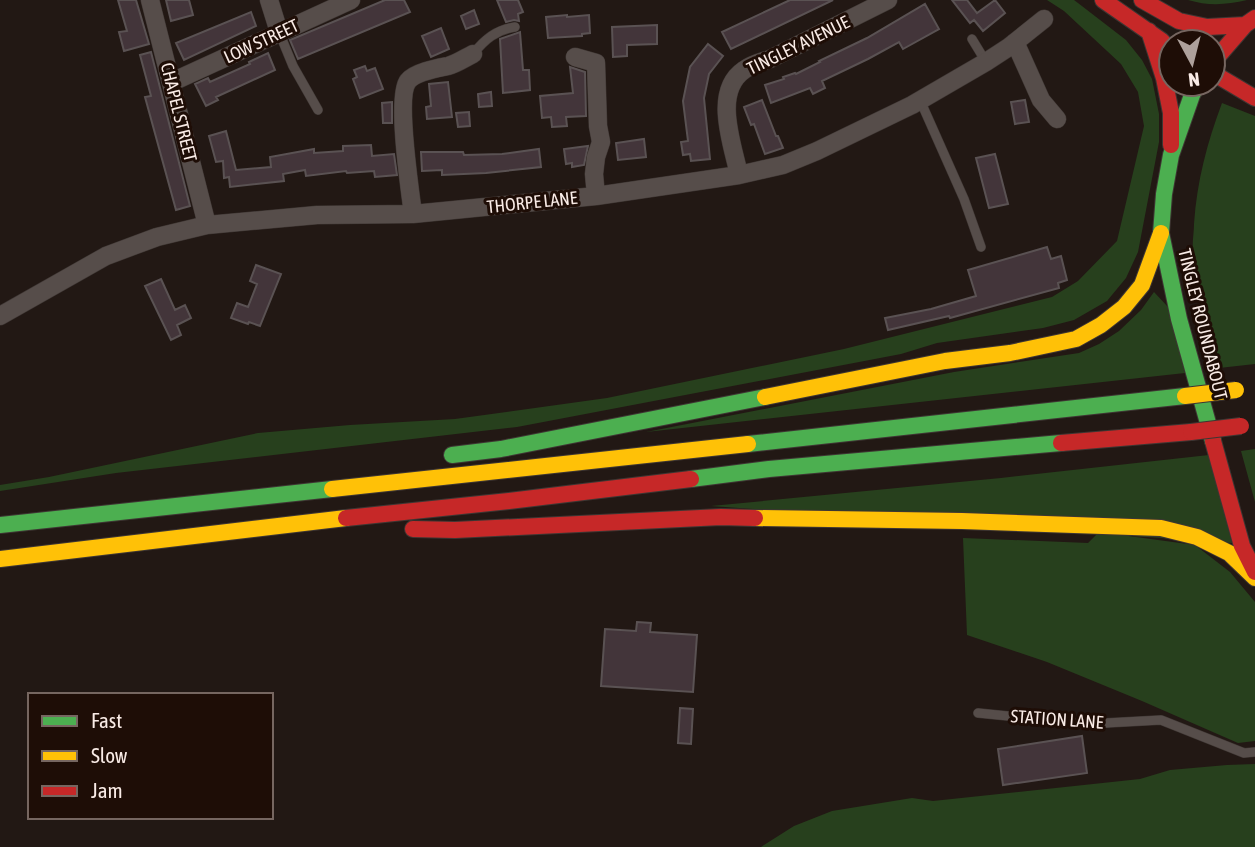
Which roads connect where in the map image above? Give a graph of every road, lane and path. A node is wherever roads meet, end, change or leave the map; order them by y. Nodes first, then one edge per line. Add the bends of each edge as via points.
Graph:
1 (150, 0) edge
2 (269, 0) edge
3 (351, 0) edge
4 (1103, 0) edge
5 (1142, 0) edge
6 (879, 2) edge
7 (1044, 19) dead end
8 (1250, 22) edge
9 (515, 27) dead end
10 (1149, 31) junction
11 (279, 32) junction
12 (1157, 37) edge
13 (972, 39) dead end
14 (1015, 42) junction
15 (1227, 47) edge
16 (472, 54) joint
17 (575, 57) dead end
18 (986, 62) junction
19 (392, 73) dead end
20 (1227, 81) edge
21 (172, 82) junction
22 (406, 86) junction
23 (1191, 98) edge
24 (1255, 98) edge
25 (920, 100) junction
26 (318, 110) dead end
27 (1056, 119) dead end
28 (1171, 155) junction
29 (739, 175) junction
30 (596, 196) junction
31 (413, 214) junction
32 (207, 225) junction
33 (1161, 233) junction
34 (981, 247) dead end
35 (0, 316) edge
36 (1255, 388) edge
37 (1248, 425) edge
38 (441, 456) dead end
39 (404, 465) dead end
40 (313, 491) junction
41 (0, 525) edge
42 (292, 526) junction
43 (0, 559) edge
44 (1255, 572) edge
45 (1255, 578) edge
46 (978, 713) dead end
47 (1255, 752) edge

1 - 21 street, CHAPEL STREET
2 - 11 street
3 - 11 street, LOW STREET
4 - 10 main road
5 - 8 main road via 1179,21 1207,27
6 - 29 street, TINGLEY AVENUE via 755,63 733,82 726,108
7 - 14 street, THORPE LANE
8 - 15 main road
9 - 16 lane via 489,36
10 - 12 main road
10 - 28 main road via 1171,113
11 - 21 street, LOW STREET
11 - 26 lane
13 - 18 lane
14 - 18 street, THORPE LANE
14 - 27 street via 1041,100
16 - 22 street via 418,75
17 - 30 street via 596,63 601,142 594,174
18 - 25 street, THORPE LANE
19 - 22 street
20 - 24 main road
21 - 32 street, CHAPEL STREET
22 - 31 street via 403,117
23 - 28 main road, TINGLEY ROUNDABOUT
25 - 29 street, THORPE LANE via 806,156
25 - 34 lane
28 - 33 main road, TINGLEY ROUNDABOUT
29 - 30 street, THORPE LANE
30 - 31 street, THORPE LANE
31 - 32 street, THORPE LANE via 317,215
32 - 35 street, THORPE LANE via 106,256
33 - 38 main road via 1142,285 1124,307 1076,339 501,449
33 - 44 main road, TINGLEY ROUNDABOUT via 1217,457 1242,546
36 - 40 main road, bridge
37 - 42 main road, bridge via 769,469
39 - 40 main road
40 - 41 main road
42 - 43 main road
42 - 45 main road via 455,530 721,517 1128,526 1197,537 1229,553
46 - 47 lane, STATION LANE via 1087,724 1161,720 1244,752

